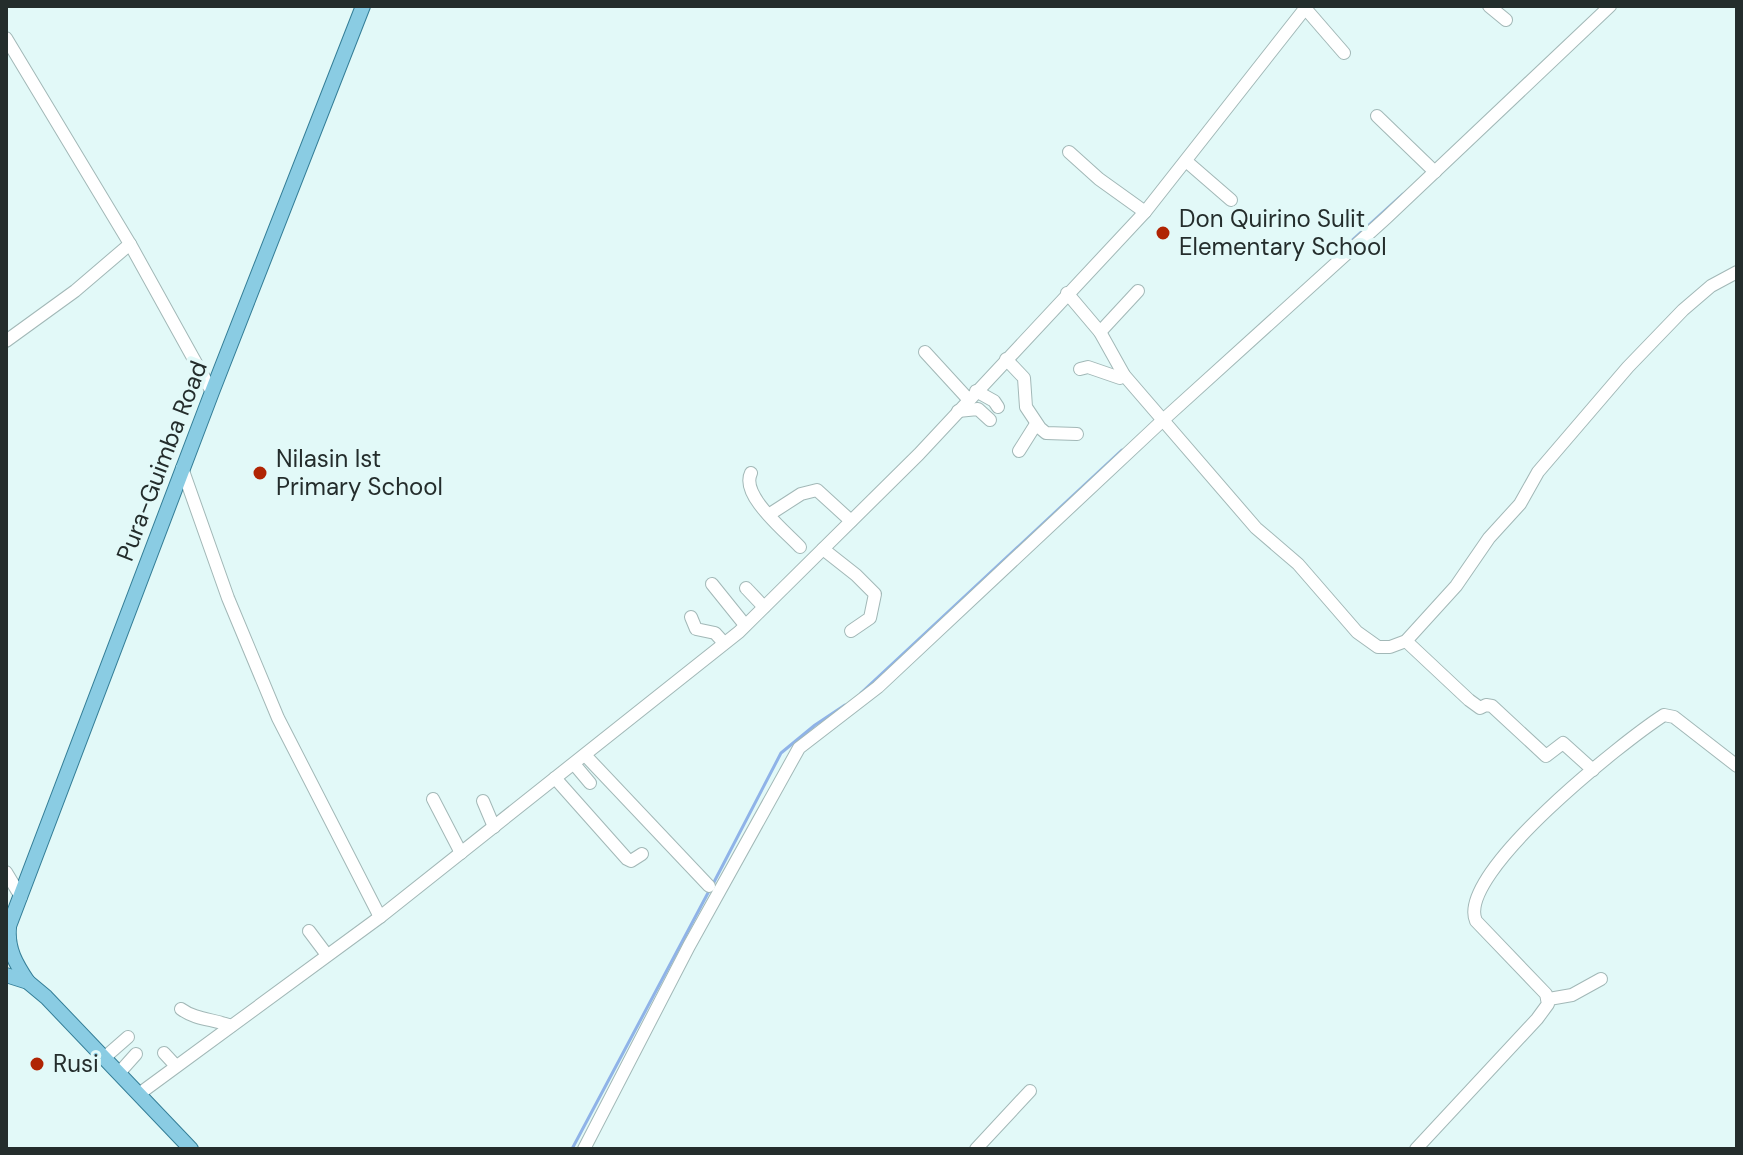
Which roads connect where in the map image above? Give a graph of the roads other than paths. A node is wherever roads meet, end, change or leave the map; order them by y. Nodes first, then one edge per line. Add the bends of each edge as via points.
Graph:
1 (363, 6) edge
2 (1489, 6) edge
3 (1610, 6) edge
4 (1306, 7) edge
5 (1506, 20) dead end
6 (6, 38) edge
7 (1344, 53) dead end
8 (1377, 116) dead end
9 (1069, 152) dead end
10 (1186, 161) junction
11 (1435, 172) junction
12 (1231, 200) dead end
13 (1145, 212) junction
14 (130, 244) junction
15 (1737, 272) edge
16 (1138, 291) dead end
17 (1067, 293) junction
18 (1100, 332) junction
19 (6, 341) edge
20 (925, 352) dead end
21 (1006, 359) junction
22 (1080, 369) dead end
23 (1124, 375) junction
24 (212, 392) junction
25 (972, 395) junction
26 (998, 407) dead end
27 (958, 411) junction
28 (990, 420) dead end
29 (1163, 420) junction
30 (1036, 424) junction
31 (1077, 434) dead end
32 (1019, 451) dead end
33 (182, 468) junction
34 (751, 473) dead end
35 (770, 514) junction
36 (851, 521) junction
37 (800, 547) dead end
38 (823, 549) junction
39 (712, 584) dead end
40 (746, 588) dead end
41 (764, 607) junction
42 (691, 617) dead end
43 (745, 625) junction
44 (851, 631) dead end
45 (1406, 641) junction
46 (724, 643) junction
47 (585, 755) junction
48 (574, 764) junction
49 (1737, 766) edge
50 (1593, 770) junction
51 (555, 778) junction
52 (590, 783) dead end
53 (433, 799) dead end
54 (483, 801) dead end
55 (511, 814) junction
56 (523, 821) dead end
57 (494, 827) junction
58 (461, 853) junction
59 (642, 854) dead end
60 (6, 872) edge
61 (709, 886) dead end
62 (21, 897) junction
63 (380, 917) junction
64 (7, 929) edge
65 (309, 931) dead end
66 (327, 955) junction
67 (6, 975) edge
68 (1601, 979) dead end
69 (28, 982) junction
70 (1549, 999) junction
71 (181, 1009) dead end
72 (231, 1026) junction
73 (128, 1037) dead end
74 (164, 1053) dead end
75 (136, 1054) dead end
76 (104, 1058) junction
77 (176, 1066) junction
78 (119, 1073) junction
79 (1030, 1091) dead end
80 (139, 1094) junction
81 (184, 1147) edge
82 (584, 1149) edge
83 (976, 1149) edge
84 (1416, 1149) edge

1 - 24 main road, Pura-Guimba Road
2 - 5 street
3 - 11 street
4 - 7 street
4 - 10 street
6 - 14 street
8 - 11 street
9 - 13 street
10 - 12 street
10 - 13 street
11 - 29 street
13 - 17 street
14 - 19 street
14 - 24 street
15 - 45 street via 1683,310 1628,367 1538,472 1520,504 1456,586
16 - 18 street
17 - 18 street
17 - 21 street
18 - 23 street
20 - 25 street
21 - 25 street
21 - 30 street via 1024,378 1026,407
22 - 23 street
23 - 29 street
24 - 33 main road, Pura-Guimba Road
25 - 26 street
25 - 27 street
27 - 28 street via 978,409
27 - 36 street
29 - 45 street via 1256,528 1298,564 1357,632 1384,648
29 - 82 street via 878,687 799,748
30 - 31 street via 1046,433
30 - 32 street
33 - 62 main road, Pura-Guimba Road
33 - 63 street via 278,718
34 - 35 street via 751,494
35 - 36 street via 817,490
35 - 37 street
36 - 38 street
38 - 41 street
38 - 44 street via 875,594 870,618
39 - 43 street
40 - 41 street
41 - 43 street
42 - 46 street via 696,629 715,633
43 - 46 street
45 - 50 street via 1469,700 1480,708 1492,706 1546,756 1563,743
46 - 47 street
47 - 48 street
47 - 61 street
48 - 51 street
48 - 52 street
49 - 50 street via 1674,717 1664,715
50 - 70 street via 1492,867 1473,906 1476,921
51 - 55 street
51 - 59 street via 627,859
53 - 58 street
54 - 57 street
55 - 56 street
55 - 57 street
57 - 58 street
58 - 63 street
60 - 62 street
62 - 64 main road, Pura-Guimba Road
63 - 66 street
64 - 69 main road via 10,950
65 - 66 street
66 - 72 street
67 - 69 main road
68 - 70 street via 1572,995
69 - 76 main road
70 - 84 street via 1537,1019
71 - 72 street
72 - 77 street
73 - 76 street
74 - 77 street
75 - 78 street
76 - 78 main road
77 - 80 street
78 - 80 main road
79 - 83 street
80 - 81 main road

